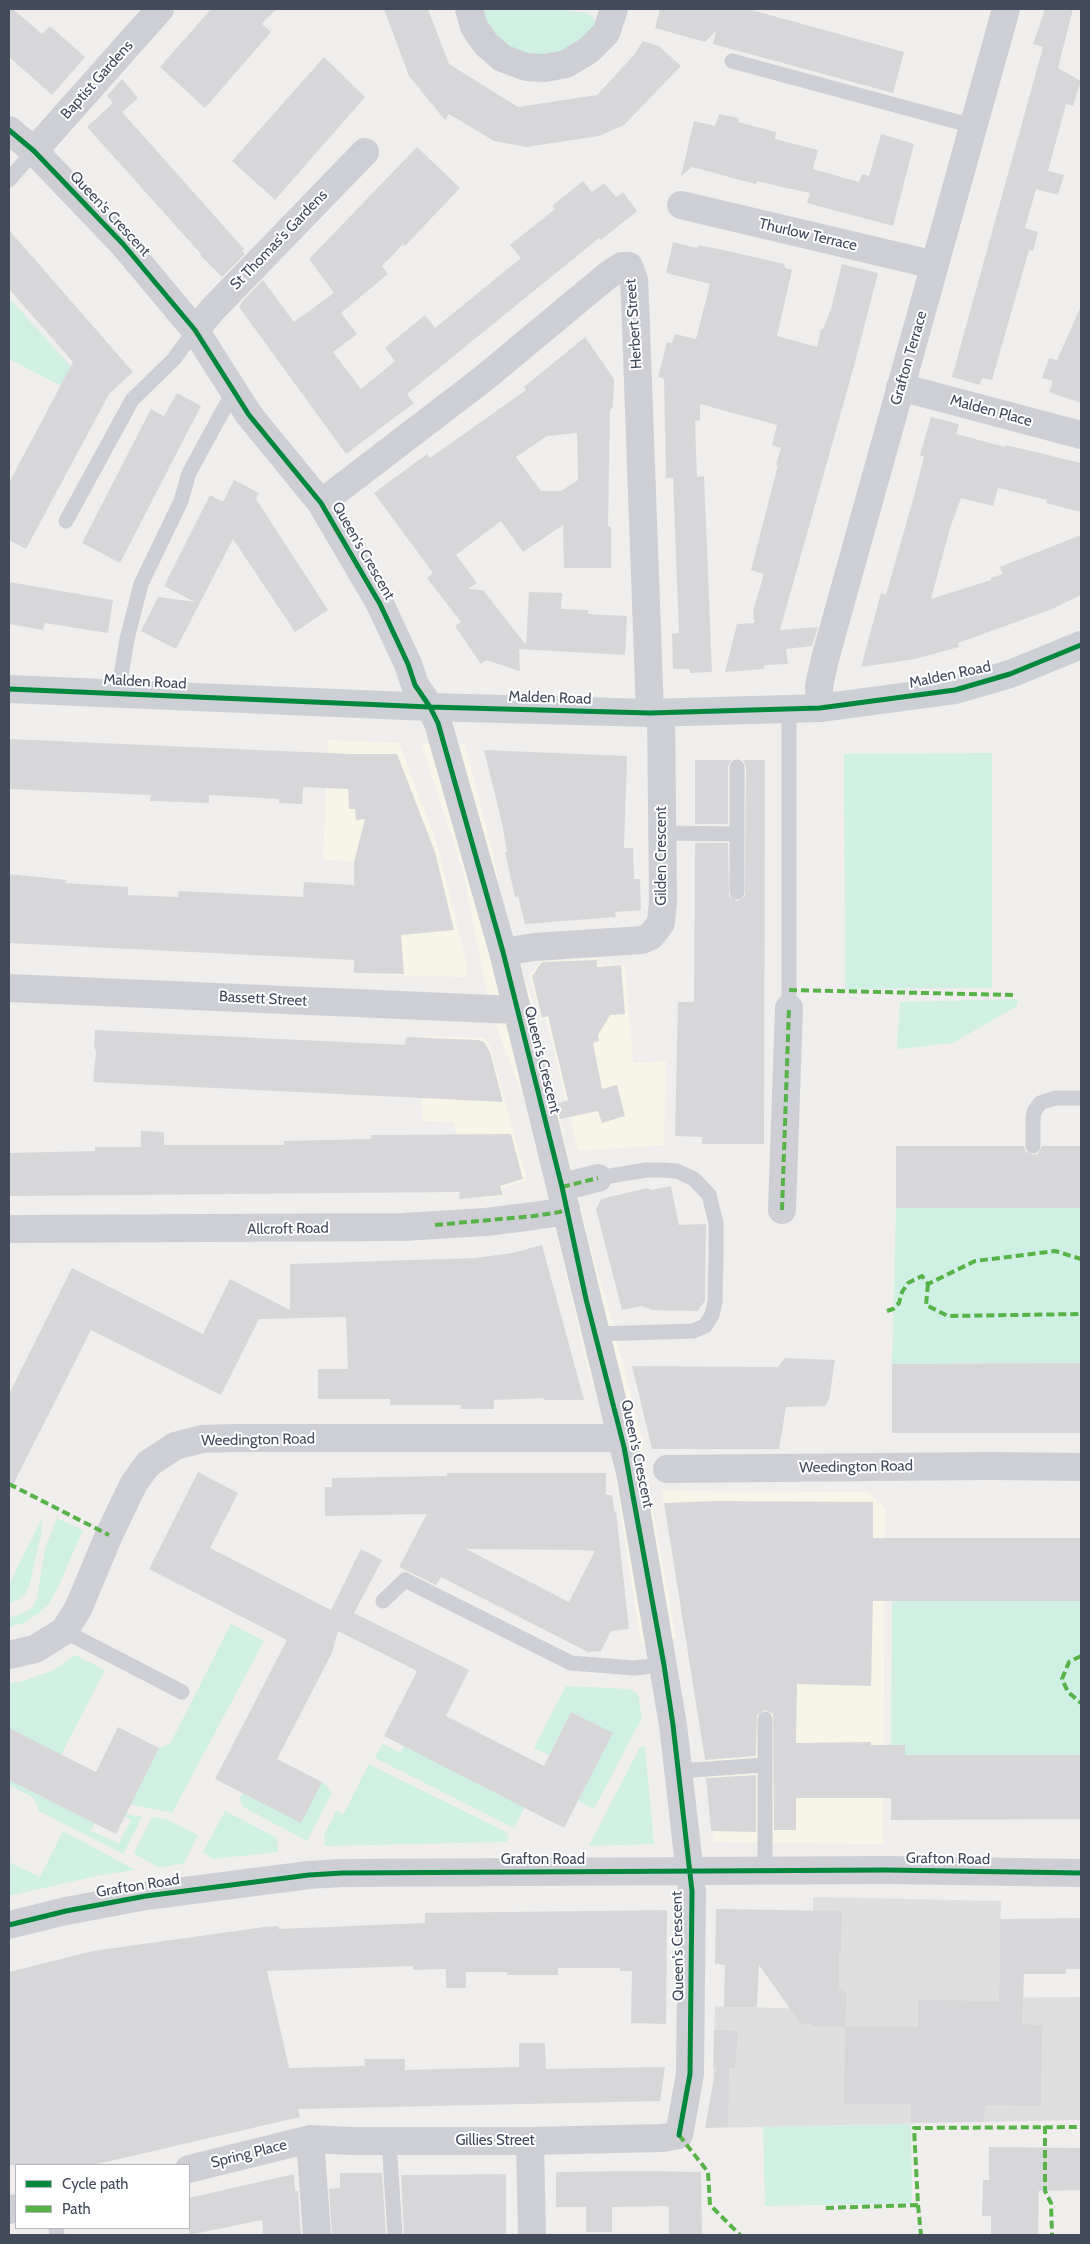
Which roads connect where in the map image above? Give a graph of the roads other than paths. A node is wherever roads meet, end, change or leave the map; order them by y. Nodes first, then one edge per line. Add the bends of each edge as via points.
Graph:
1 (160, 9) edge
2 (468, 9) edge
3 (614, 9) edge
4 (1006, 9) edge
5 (732, 61) dead end
6 (973, 126) junction
7 (9, 130) edge
8 (34, 151) junction
9 (365, 152) dead end
10 (9, 180) edge
11 (681, 205) dead end
12 (935, 266) junction
13 (195, 330) junction
14 (900, 387) junction
15 (238, 395) junction
16 (1081, 435) edge
17 (320, 503) junction
18 (66, 521) dead end
19 (1081, 645) edge
20 (9, 689) edge
21 (118, 694) junction
22 (430, 707) junction
23 (789, 708) junction
24 (820, 708) junction
25 (656, 713) junction
26 (737, 767) dead end
27 (662, 833) junction
28 (737, 834) junction
29 (736, 892) dead end
30 (503, 952) junction
31 (9, 988) edge
32 (789, 1008) joint
33 (516, 1010) junction
34 (1081, 1098) edge
35 (1033, 1146) dead end
36 (598, 1178) joint
37 (564, 1198) junction
38 (782, 1210) dead end
39 (9, 1229) edge
40 (596, 1334) junction
41 (622, 1441) junction
42 (1081, 1467) edge
43 (630, 1473) junction
44 (383, 1601) dead end
45 (64, 1631) junction
46 (9, 1655) edge
47 (664, 1665) junction
48 (182, 1692) dead end
49 (764, 1719) dead end
50 (764, 1765) junction
51 (679, 1771) junction
52 (764, 1871) junction
53 (690, 1872) junction
54 (1081, 1873) edge
55 (9, 1925) edge
56 (679, 2135) joint
57 (310, 2139) junction
58 (389, 2141) junction
59 (530, 2141) junction
60 (190, 2168) edge
61 (317, 2235) edge
62 (395, 2235) edge
63 (532, 2235) edge

1 - 8 street, Baptist Gardens
2 - 3 street via 474,27 502,58 526,67 545,68 566,64 589,50 606,33
4 - 6 street, Grafton Terrace
5 - 6 lane
6 - 12 street, Grafton Terrace
7 - 8 street, Queen's Crescent
8 - 10 lane
8 - 13 street, Queen's Crescent via 123,244
9 - 13 street, St Thomas's Gardens
11 - 12 street, Thurlow Terrace
12 - 14 street, Grafton Terrace
13 - 15 street, Queen's Crescent
13 - 18 lane via 174,359 132,400
14 - 16 street, Malden Place
14 - 24 street, Grafton Terrace via 823,666 819,686
15 - 17 street, Queen's Crescent via 250,415
15 - 21 lane via 226,405 190,473 181,502 141,584
17 - 22 street, Queen's Crescent via 380,604 415,685
17 - 25 street, Herbert Street via 483,380 608,276 622,266 629,266 634,280
19 - 24 main road, Malden Road via 1010,674 955,690
20 - 21 main road, Malden Road
21 - 22 main road, Malden Road
22 - 25 main road, Malden Road
22 - 30 street, Queen's Crescent via 445,744
23 - 24 main road, Malden Road
23 - 25 main road, Malden Road
23 - 32 lane
25 - 27 street, Gilden Crescent
26 - 28 lane
27 - 28 lane
27 - 30 street, Gilden Crescent via 662,915 651,936 626,942
28 - 29 lane
30 - 33 street, Queen's Crescent
31 - 33 street, Bassett Street
32 - 38 street
33 - 37 street, Queen's Crescent
34 - 35 lane via 1047,1099 1040,1103 1033,1118
36 - 37 street
36 - 40 lane via 646,1170 677,1171 694,1178 709,1195 716,1223 716,1257 715,1302 705,1326 684,1332
37 - 39 street, Allcroft Road via 560,1212 435,1225 230,1230
37 - 40 street, Queen's Crescent
40 - 41 street, Queen's Crescent
41 - 43 street, Queen's Crescent
41 - 45 street, Weedington Road via 610,1438 234,1438 202,1439 175,1446 148,1464 134,1483 78,1609
42 - 43 street, Weedington Road via 662,1469
43 - 47 street, Queen's Crescent
44 - 47 lane via 405,1580 570,1663 634,1668
45 - 46 street, Weedington Road via 35,1649
45 - 48 lane
47 - 51 street, Queen's Crescent
49 - 50 lane
50 - 51 lane
50 - 52 lane
51 - 53 street, Queen's Crescent
52 - 53 street, Grafton Road
52 - 54 street, Grafton Road
53 - 55 street, Grafton Road via 308,1875 146,1896
53 - 56 street, Queen's Crescent via 690,2074
56 - 59 street, Gillies Street
57 - 58 street, Gillies Street
57 - 60 street, Spring Place
57 - 61 street
58 - 59 street, Gillies Street
58 - 62 lane
59 - 63 street

